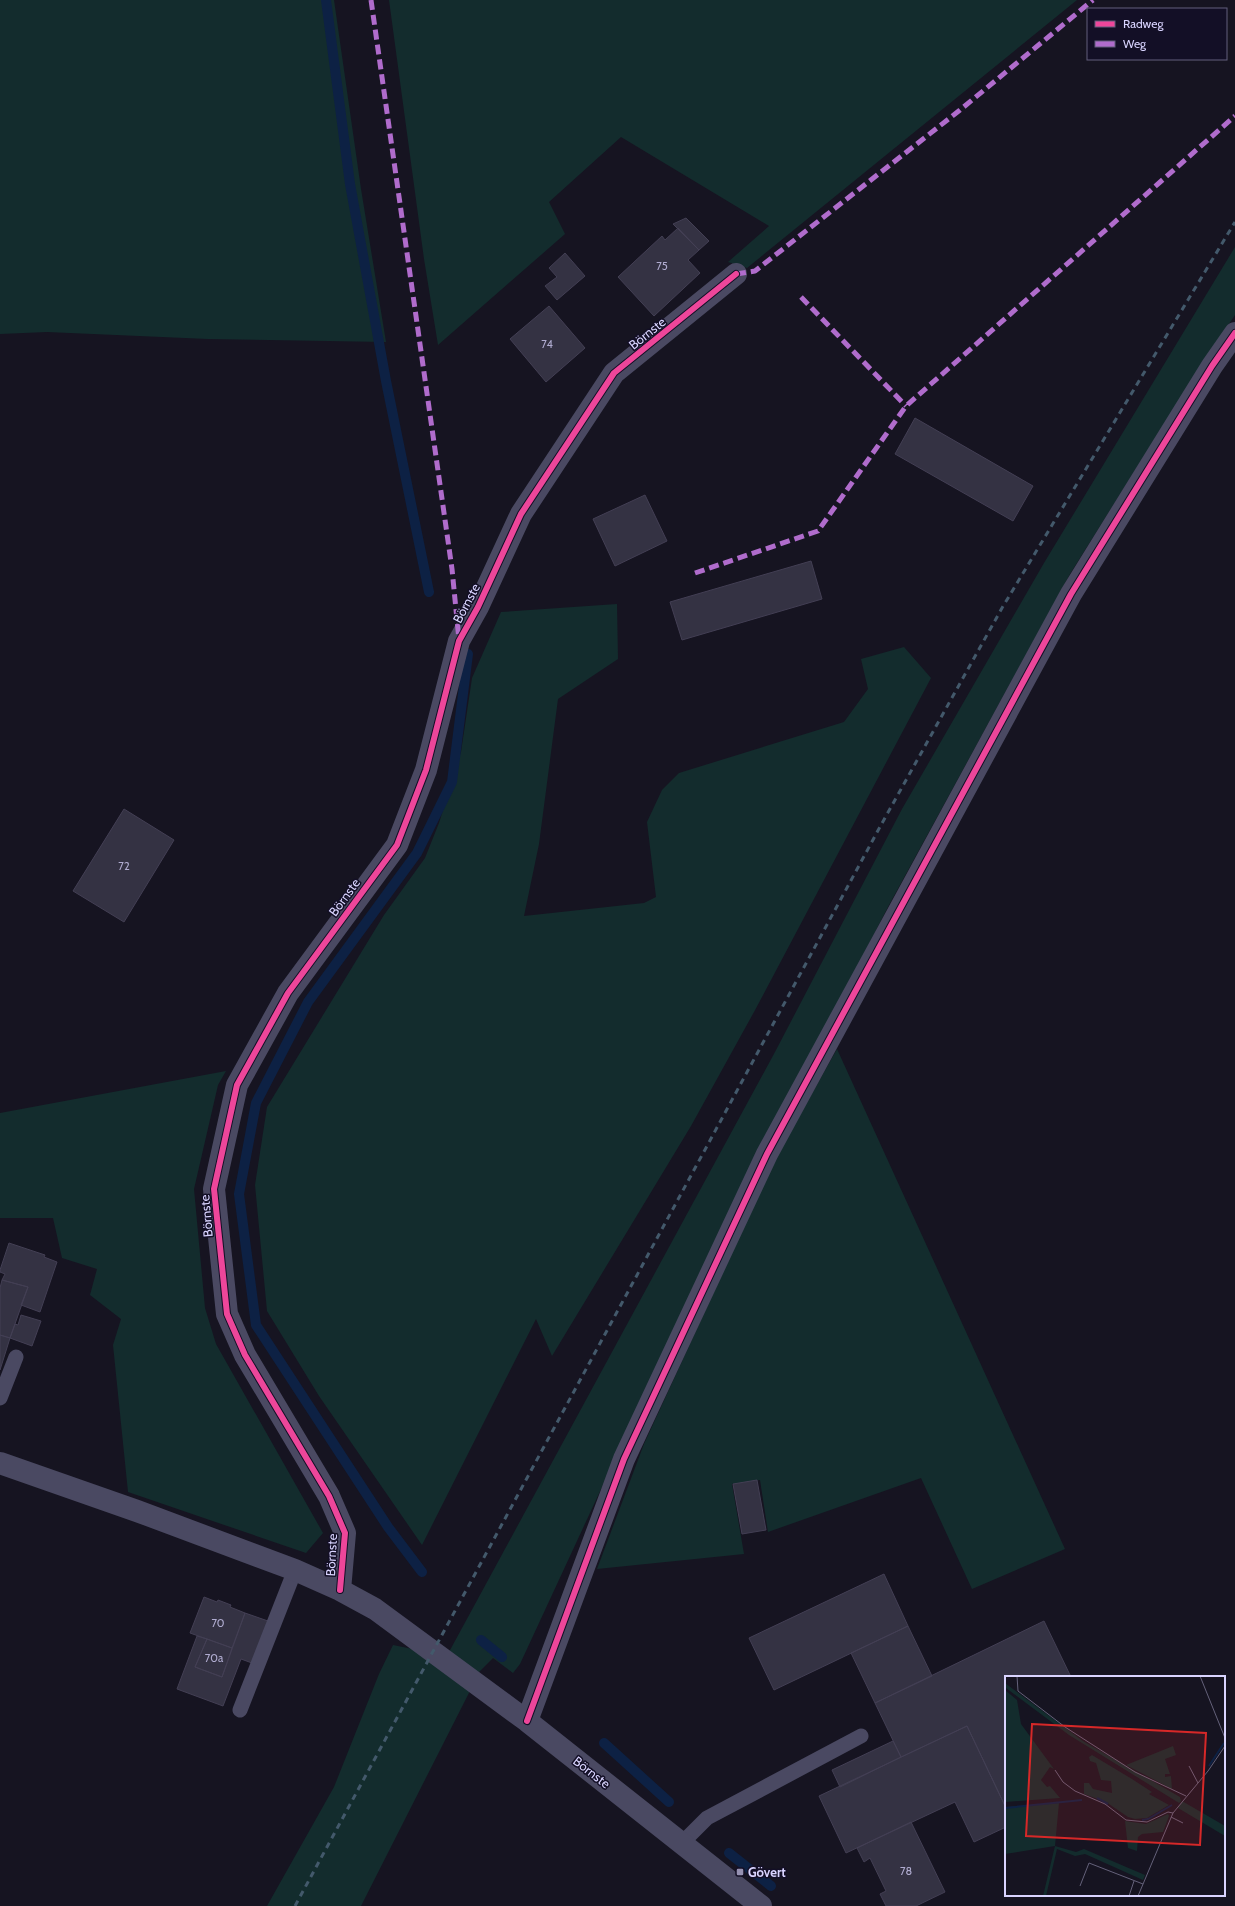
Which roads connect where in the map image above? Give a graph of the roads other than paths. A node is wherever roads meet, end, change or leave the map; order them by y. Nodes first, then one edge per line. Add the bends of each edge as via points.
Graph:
1 (736, 274) dead end
2 (1235, 332) edge
3 (16, 1357) dead end
4 (0, 1398) edge
5 (0, 1463) edge
6 (295, 1570) junction
7 (340, 1590) junction
8 (240, 1710) dead end
9 (527, 1721) junction
10 (861, 1736) dead end
11 (682, 1843) junction
12 (762, 1906) edge

1 - 7 street, Börnste via 614,373 521,514 459,641 426,770 396,845 288,993 237,1085 214,1189 227,1314 245,1355 329,1496 345,1533
2 - 9 street via 1071,594 767,1154 624,1459
3 - 4 lane
5 - 6 street, Börnste
6 - 7 street, Börnste
6 - 8 lane
7 - 9 street, Börnste via 375,1609
9 - 11 street, Börnste
10 - 11 lane via 707,1818
11 - 12 street, Börnste

